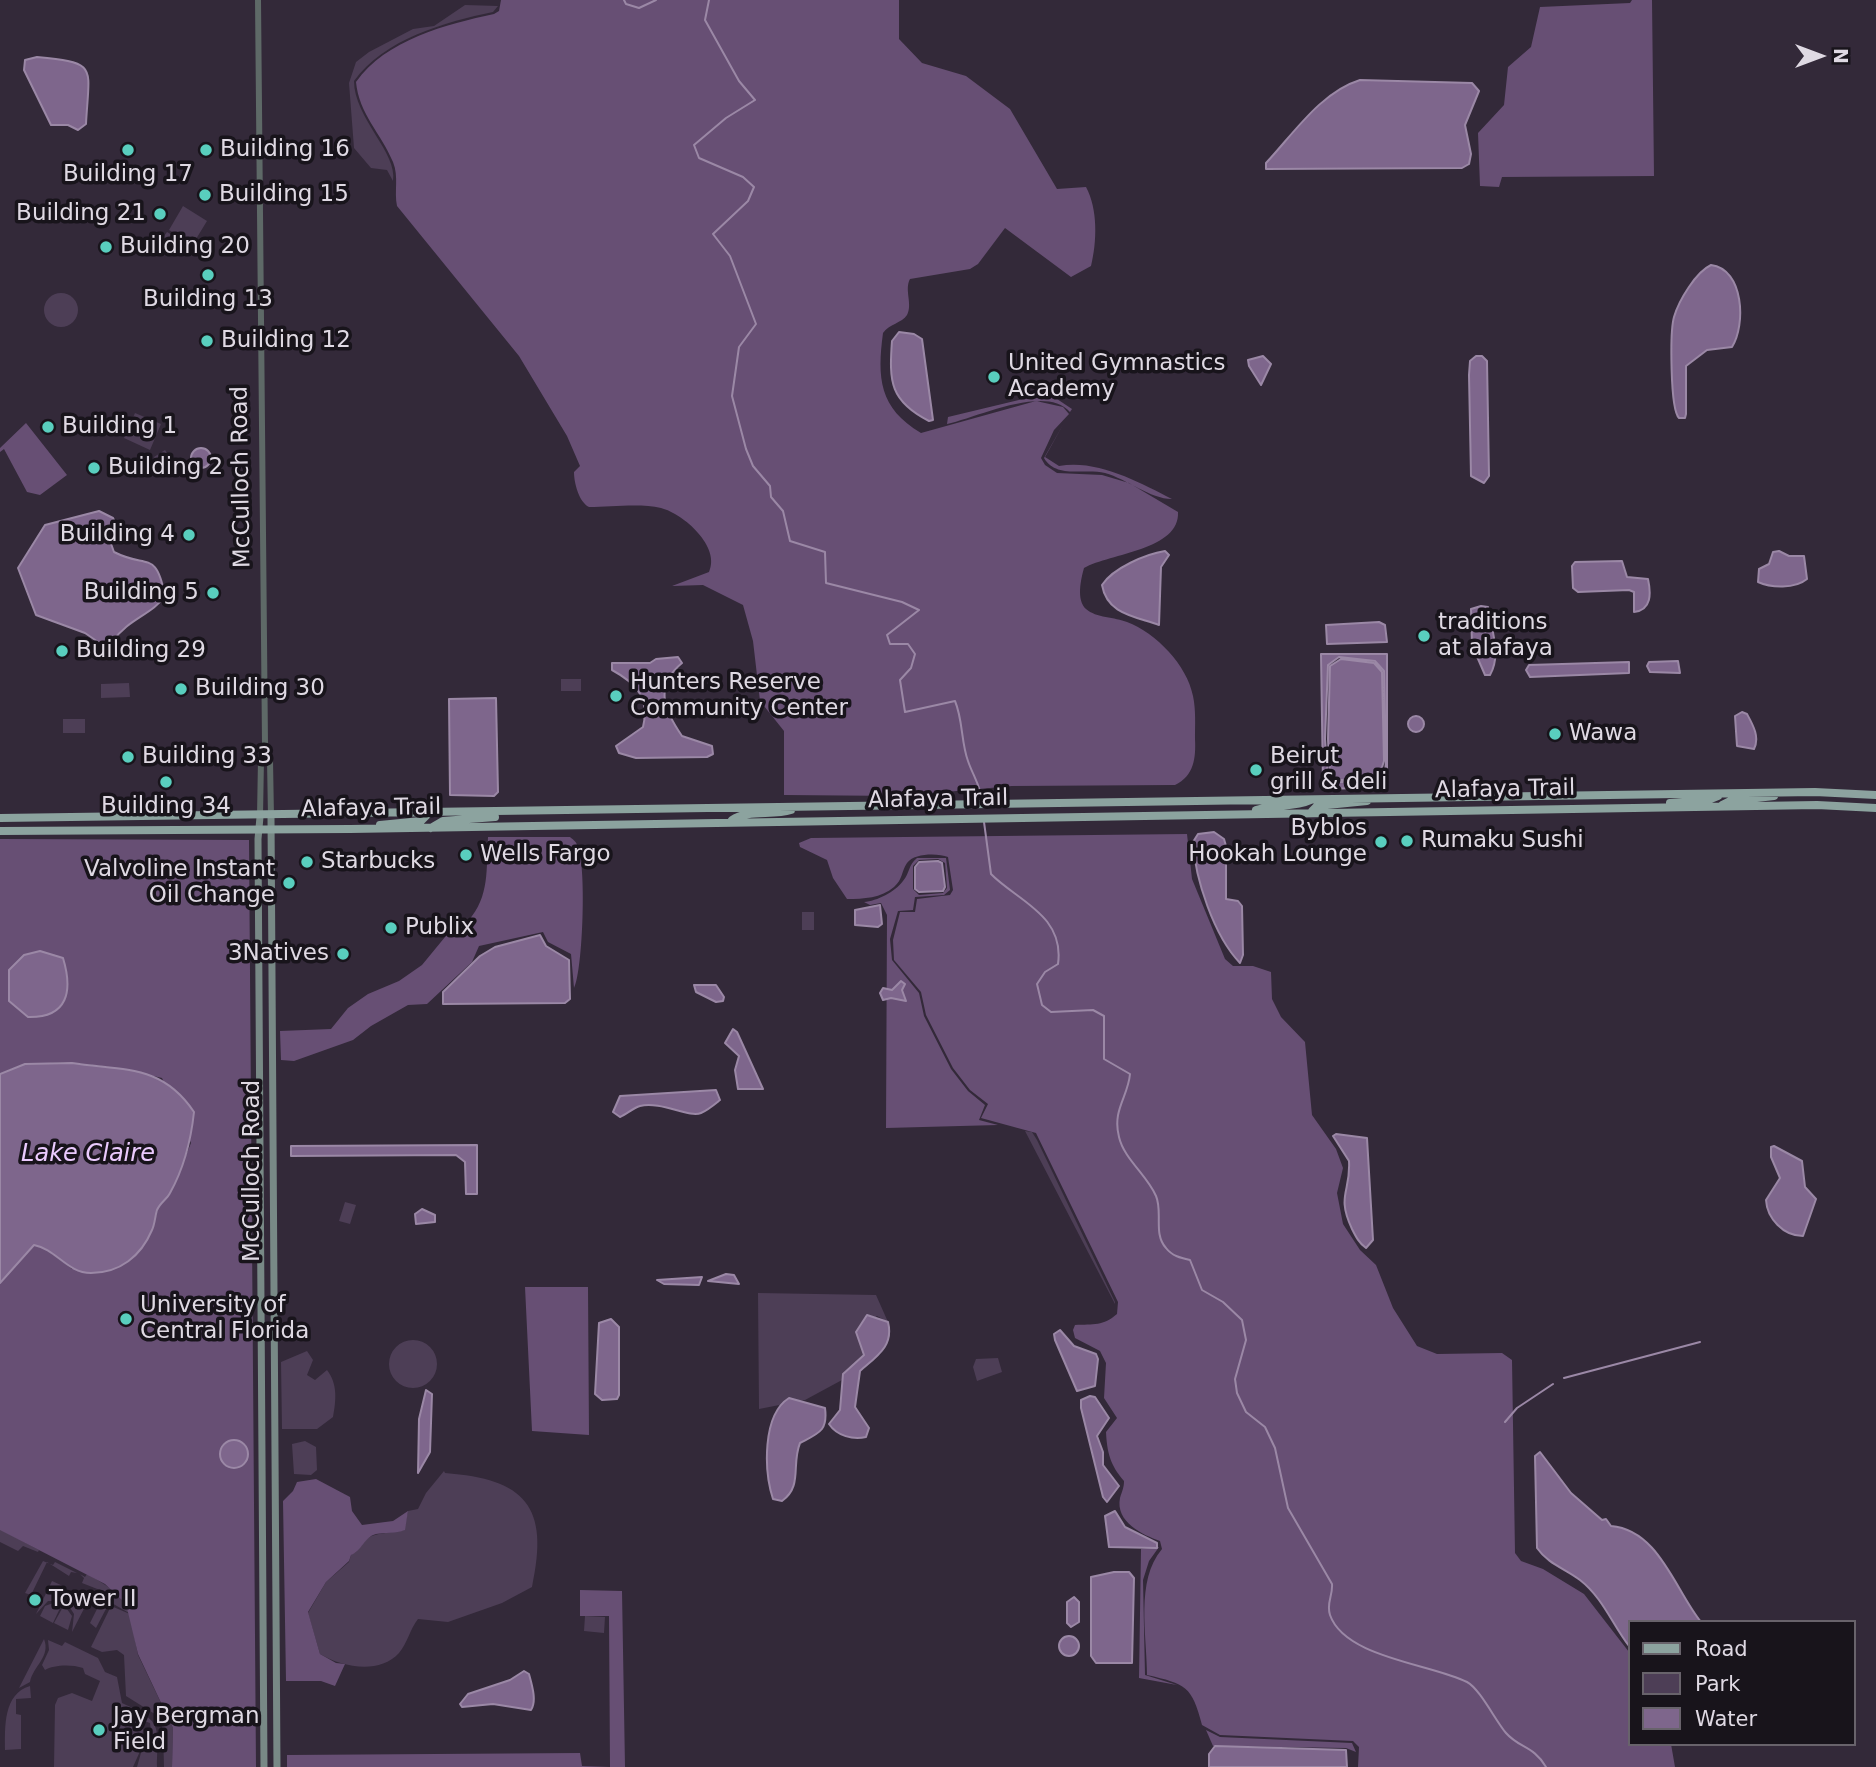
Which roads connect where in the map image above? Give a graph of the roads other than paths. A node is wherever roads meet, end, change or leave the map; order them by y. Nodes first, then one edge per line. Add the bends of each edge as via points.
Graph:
1 (258, 0) edge
2 (265, 744) junction
3 (1722, 793) junction
4 (1790, 793) junction
5 (1876, 795) edge
6 (1384, 797) junction
7 (1316, 798) junction
8 (1092, 805) junction
9 (1721, 806) junction
10 (904, 807) junction
11 (1653, 807) junction
12 (800, 808) junction
13 (1876, 808) edge
14 (1312, 811) junction
15 (1246, 813) junction
16 (509, 814) junction
17 (427, 815) junction
18 (260, 817) junction
19 (271, 817) junction
20 (0, 818) edge
21 (79, 818) junction
22 (1076, 818) junction
23 (889, 820) junction
24 (730, 821) junction
25 (431, 828) junction
26 (364, 829) junction
27 (259, 830) junction
28 (270, 830) junction
29 (0, 831) edge
30 (57, 831) junction
31 (264, 1767) edge
32 (276, 1767) edge

1 - 2 street, McCulloch Road
2 - 18 street, McCulloch Road
2 - 19 street, McCulloch Road via 270,760
3 - 4 main road, Alafaya Trail
3 - 6 main road, Alafaya Trail
3 - 11 main road via 1708,800
4 - 5 main road, Alafaya Trail
4 - 9 main road
6 - 7 main road, Alafaya Trail
6 - 14 main road via 1351,805 1317,806
7 - 8 main road, Alafaya Trail
7 - 15 main road via 1301,805
8 - 10 main road, Alafaya Trail
8 - 22 main road via 1079,811
9 - 11 main road, Alafaya Trail
9 - 13 main road, Alafaya Trail
10 - 12 main road, Alafaya Trail
10 - 23 main road
11 - 14 main road, Alafaya Trail
12 - 16 main road, Alafaya Trail
12 - 24 main road via 742,815
14 - 15 main road, Alafaya Trail
15 - 22 main road, Alafaya Trail
16 - 17 main road, Alafaya Trail
16 - 25 main road via 443,821
17 - 19 main road, Alafaya Trail
17 - 26 main road via 421,821
18 - 19 main road, Alafaya Trail
18 - 21 main road, Alafaya Trail
18 - 27 main road, McCulloch Road
19 - 28 main road, McCulloch Road
20 - 21 main road, Alafaya Trail
21 - 30 main road
22 - 23 main road, Alafaya Trail
23 - 24 main road, Alafaya Trail
24 - 25 main road, Alafaya Trail
25 - 26 main road, Alafaya Trail
26 - 28 main road, Alafaya Trail
27 - 28 main road, Alafaya Trail
27 - 30 main road, Alafaya Trail
27 - 31 main road, McCulloch Road
28 - 32 main road, McCulloch Road
29 - 30 main road, Alafaya Trail

